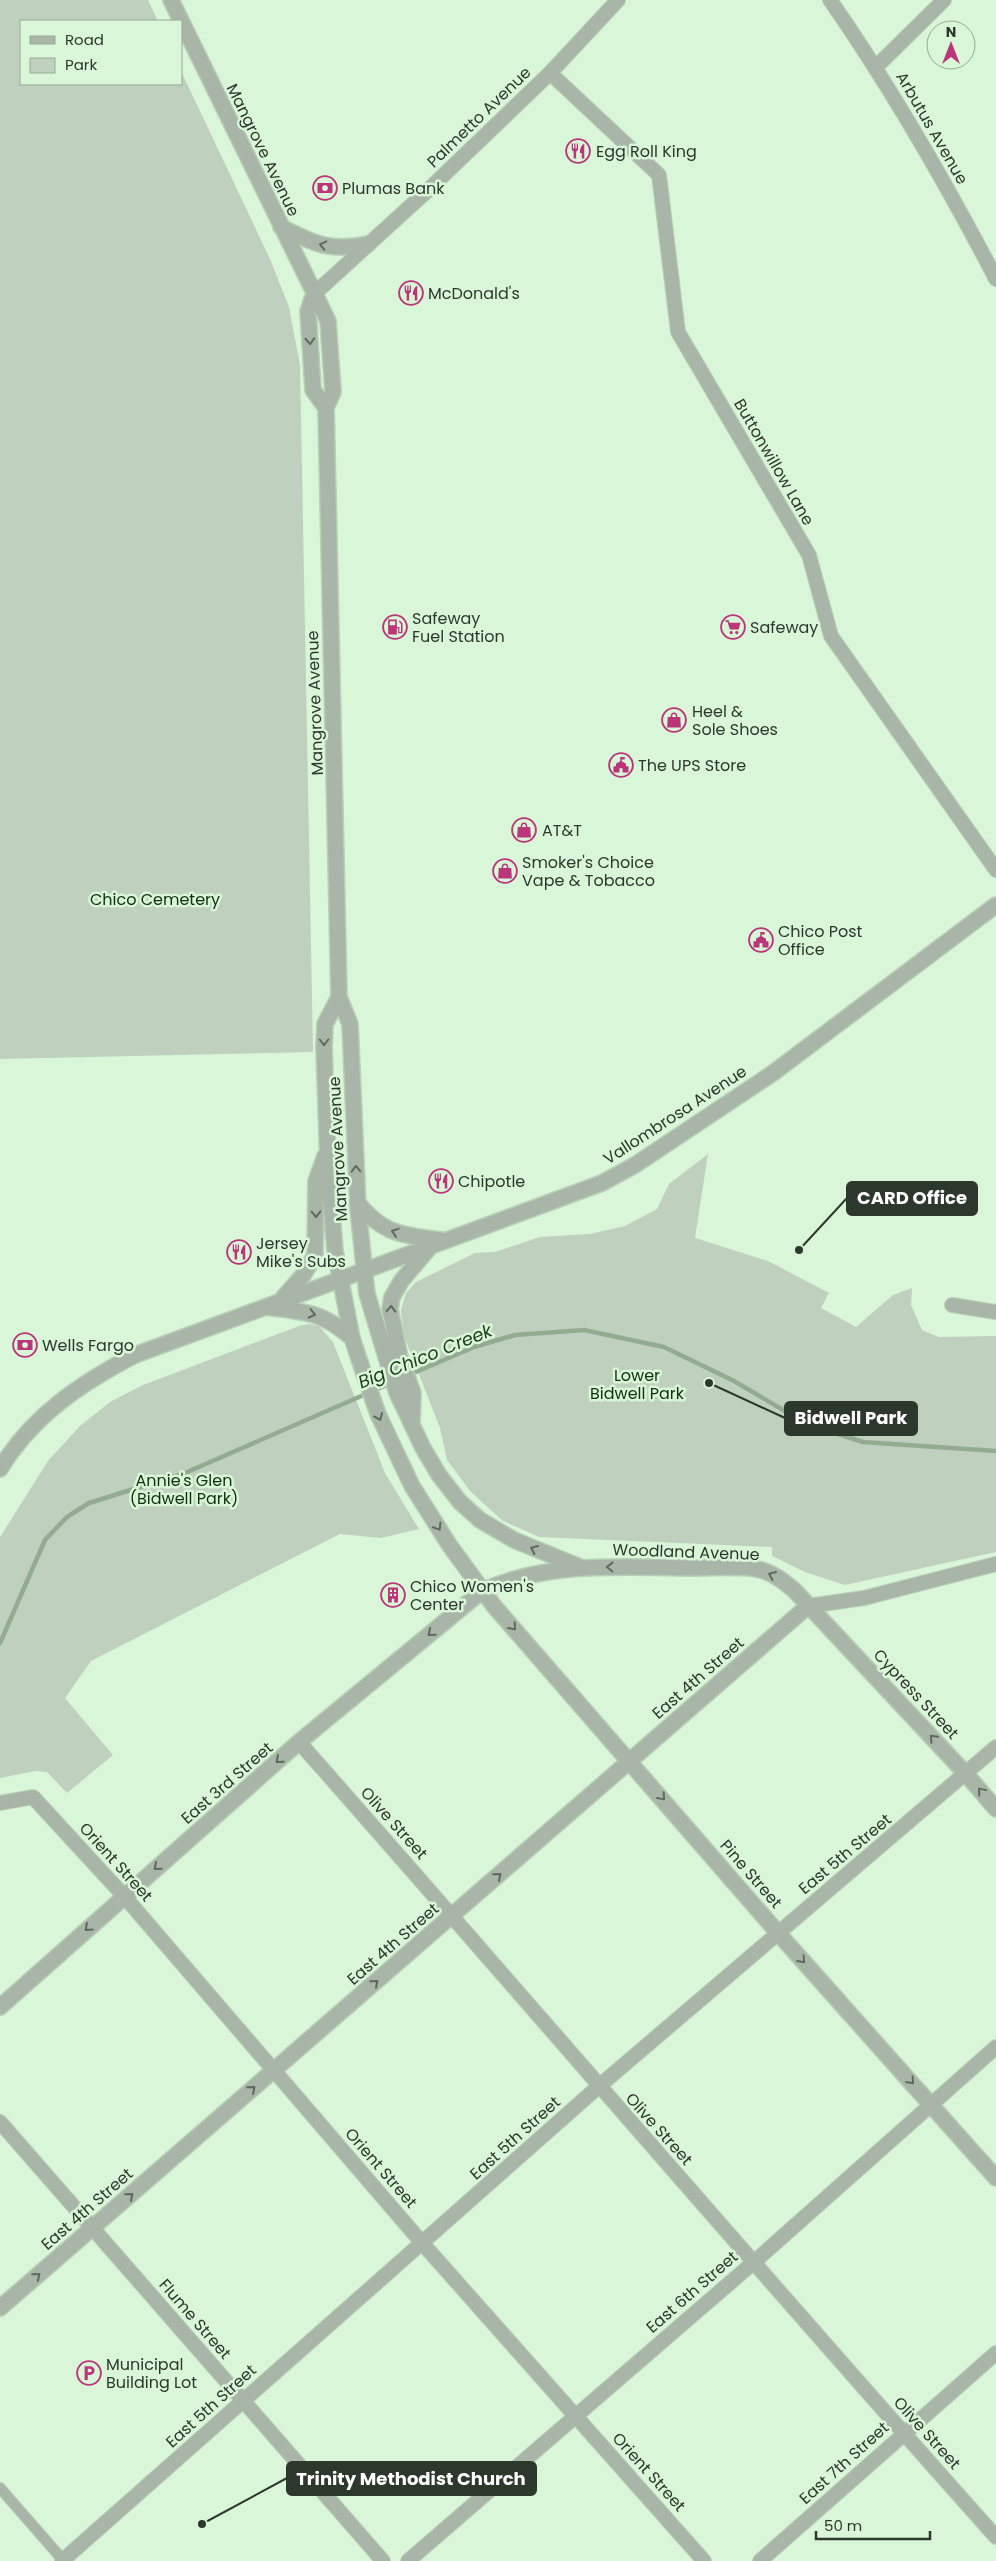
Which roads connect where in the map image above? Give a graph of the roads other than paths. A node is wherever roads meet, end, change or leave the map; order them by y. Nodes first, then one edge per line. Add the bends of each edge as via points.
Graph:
1 (171, 0) edge
2 (618, 0) edge
3 (830, 0) edge
4 (944, 0) edge
5 (181, 20) edge
6 (182, 23) edge
7 (876, 67) junction
8 (550, 74) junction
9 (281, 227) junction
10 (368, 244) junction
11 (996, 279) edge
12 (314, 294) junction
13 (996, 870) edge
14 (996, 904) edge
15 (338, 997) junction
16 (328, 1150) junction
17 (358, 1202) junction
18 (437, 1243) junction
19 (364, 1270) junction
20 (340, 1279) junction
21 (280, 1300) junction
22 (952, 1305) dead end
23 (264, 1307) junction
24 (996, 1312) edge
25 (352, 1338) junction
26 (393, 1360) junction
27 (5, 1450) edge
28 (0, 1469) edge
29 (996, 1564) edge
30 (580, 1567) junction
31 (482, 1590) junction
32 (808, 1606) junction
33 (299, 1742) junction
34 (996, 1747) edge
35 (630, 1760) junction
36 (966, 1774) junction
37 (0, 1803) edge
38 (996, 1808) edge
39 (124, 1896) junction
40 (453, 1916) junction
41 (778, 1933) junction
42 (0, 2007) edge
43 (996, 2047) edge
44 (273, 2070) junction
45 (598, 2087) junction
46 (932, 2105) junction
47 (0, 2122) edge
48 (996, 2178) edge
49 (93, 2228) junction
50 (423, 2244) junction
51 (754, 2262) junction
52 (0, 2308) edge
53 (996, 2353) edge
54 (243, 2401) junction
55 (576, 2416) junction
56 (904, 2434) junction
57 (0, 2488) edge
58 (996, 2537) edge
59 (63, 2561) edge
60 (383, 2561) edge
61 (408, 2561) edge
62 (704, 2561) edge
63 (760, 2561) edge

1 - 5 street, Mangrove Avenue
2 - 8 street, Palmetto Avenue
3 - 7 street, Arbutus Avenue
4 - 7 street
6 - 9 street, Mangrove Avenue
7 - 11 street, Arbutus Avenue via 961,212
8 - 10 street, Palmetto Avenue
8 - 13 street, Buttonwillow Lane via 659,175 678,332 809,555 831,636
10 -> 9 street via 346,249 324,247
9 - 12 street, Mangrove Avenue
10 - 12 street, Palmetto Avenue
12 - 15 street, Mangrove Avenue via 308,311 313,390 326,408
14 - 18 street, Vallombrosa Avenue via 773,1073 635,1165 602,1183
15 -> 16 street, Mangrove Avenue via 324,1024
17 -> 15 street, Mangrove Avenue via 350,1024
16 - 20 street, Mangrove Avenue
16 -> 21 street via 316,1181 315,1255 304,1274
18 -> 17 street via 386,1229
17 - 19 street, Mangrove Avenue
18 - 19 street, Vallombrosa Avenue
26 -> 18 street via 392,1297 402,1280
19 - 20 street, Vallombrosa Avenue
19 - 26 street, Mangrove Avenue via 367,1294
20 - 21 street, Vallombrosa Avenue
20 - 25 street, Mangrove Avenue
21 - 23 street, Vallombrosa Avenue
22 - 24 street
23 -> 25 street via 313,1313 335,1323
23 - 27 street, Vallombrosa Avenue via 135,1355 106,1370 67,1396
25 -> 31 street, Mangrove Avenue via 378,1414 412,1486
30 -> 26 street via 514,1540 480,1520 460,1502 438,1475 412,1425 413,1393
27 - 28 street, Vallombrosa Avenue
29 - 32 street via 864,1598
30 - 31 street, Woodland Avenue via 506,1580
32 -> 30 street, Woodland Avenue via 778,1576 760,1570
31 -> 33 street, East 3rd Street
31 -> 35 street, Pine Street
32 - 35 street, East 4th Street
36 -> 32 street, Cypress Street
33 -> 39 street, East 3rd Street
33 - 40 street, Olive Street
34 - 36 street, East 5th Street
40 -> 35 street, East 4th Street
35 -> 41 street, Pine Street
38 -> 36 street, Cypress Street
36 - 41 street, East 5th Street
37 - 39 street, Orient Street via 33,1796
39 -> 42 street, East 3rd Street
39 - 44 street, Orient Street
44 -> 40 street, East 4th Street
40 - 45 street, Olive Street
41 - 45 street, East 5th Street
41 -> 46 street, Pine Street
43 - 46 street, East 6th Street
49 -> 44 street, East 4th Street
44 - 50 street, Orient Street
45 - 50 street, East 5th Street
45 - 51 street, Olive Street
46 - 48 street, Pine Street
46 - 51 street, East 6th Street
47 - 49 street, Flume Street
52 -> 49 street, East 4th Street
49 - 54 street, Flume Street
50 - 54 street, East 5th Street
50 - 55 street, Orient Street
51 - 55 street, East 6th Street
51 - 56 street, Olive Street
53 - 56 street, East 7th Street
54 - 59 street, East 5th Street
54 - 60 street, Flume Street
55 - 61 street, East 6th Street
55 - 62 street, Orient Street
56 - 58 street, Olive Street
56 - 63 street, East 7th Street
57 - 59 street

